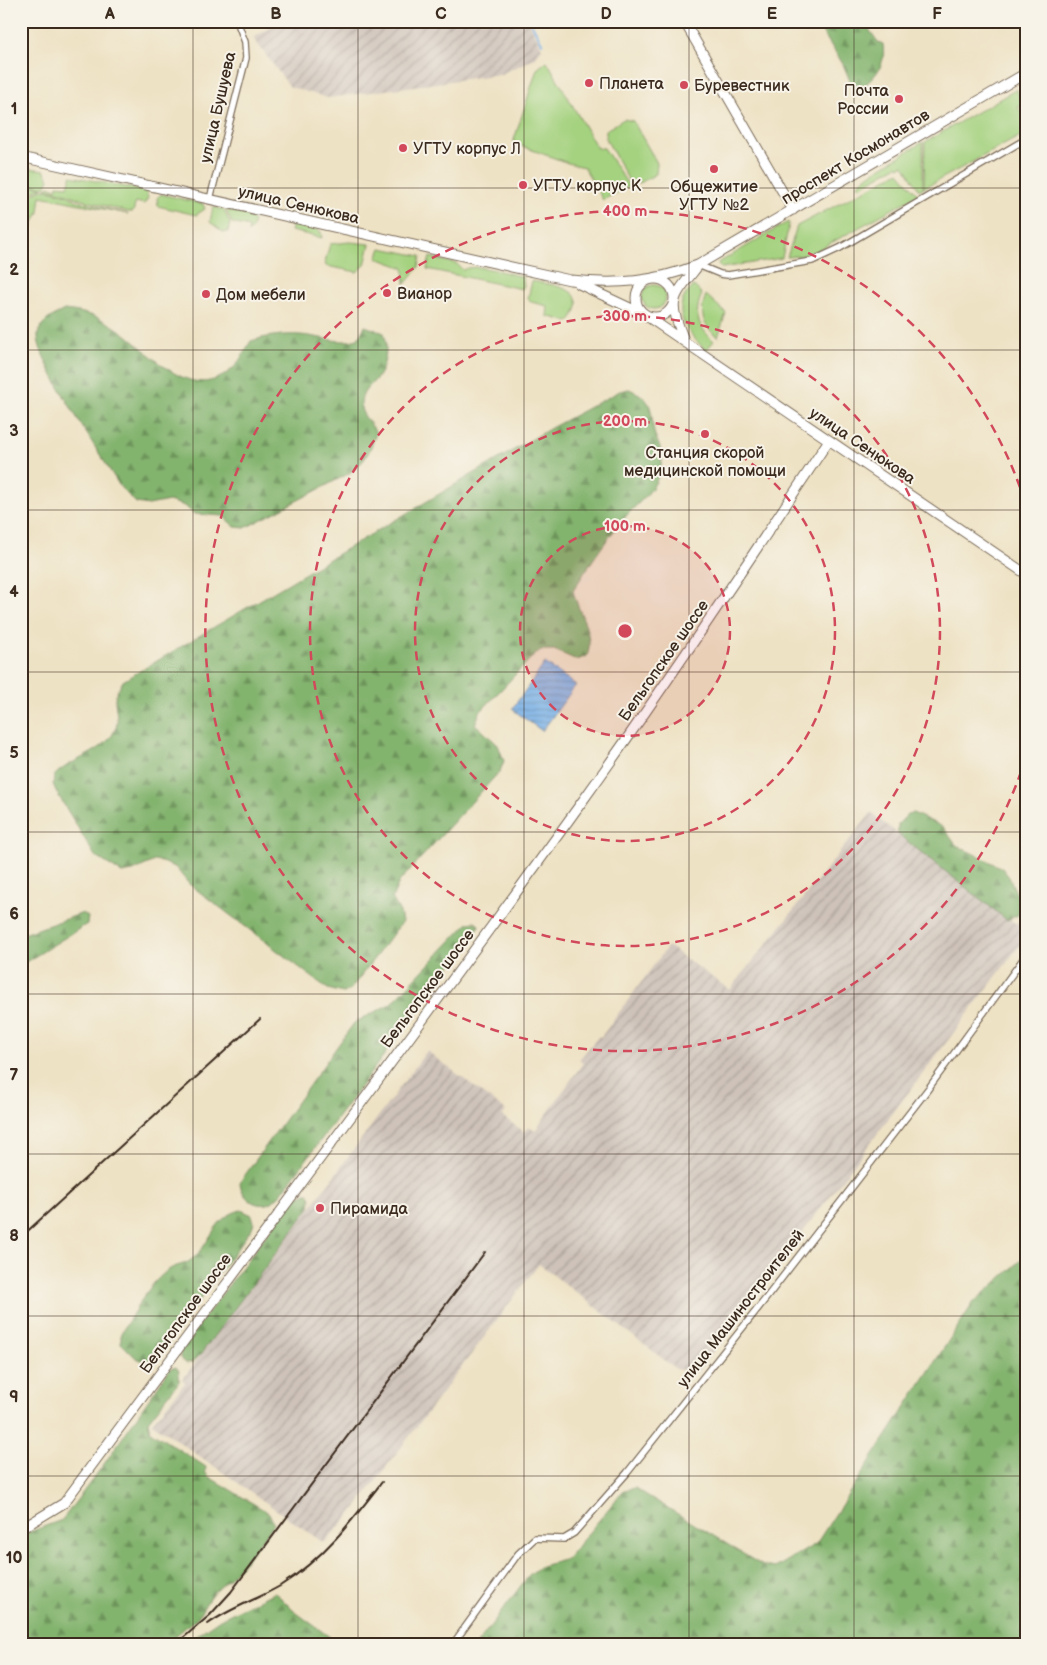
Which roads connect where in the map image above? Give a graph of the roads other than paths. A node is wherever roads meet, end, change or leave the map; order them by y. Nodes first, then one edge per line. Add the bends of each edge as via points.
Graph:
1 (237, 21) edge
2 (686, 22) edge
3 (1026, 73) edge
4 (1026, 138) edge
5 (21, 157) edge
6 (210, 199) junction
7 (793, 210) junction
8 (698, 265) junction
9 (653, 279) junction
10 (570, 280) junction
11 (673, 302) junction
12 (645, 315) junction
13 (684, 341) junction
14 (829, 440) junction
15 (1026, 574) edge
16 (1026, 956) edge
17 (21, 1529) edge
18 (453, 1644) edge

1 - 6 street, улица Бушуева via 245,42 246,58
2 - 7 main road
3 - 7 main road, проспект Космонавтов
4 - 8 street via 840,248 812,261 728,275
5 - 6 main road, улица Сенюкова
6 - 10 main road, улица Сенюкова
7 - 8 main road, проспект Космонавтов
8 - 9 main road, проспект Космонавтов
8 - 11 main road, проспект Космонавтов
9 - 10 main road, улица Сенюкова via 611,283
9 - 11 main road via 666,283
9 - 12 main road via 642,284 636,294 637,306
10 - 12 main road, улица Сенюкова
11 - 12 main road via 663,315
11 - 13 main road
12 - 13 main road, улица Сенюкова
13 - 14 main road, улица Сенюкова
14 - 15 main road, улица Сенюкова
14 - 17 main road, Бельгопское шоссе via 584,799 64,1503
16 - 18 street, улица Машиностроителей via 902,1123 627,1473 574,1533 564,1539 535,1538 518,1554

